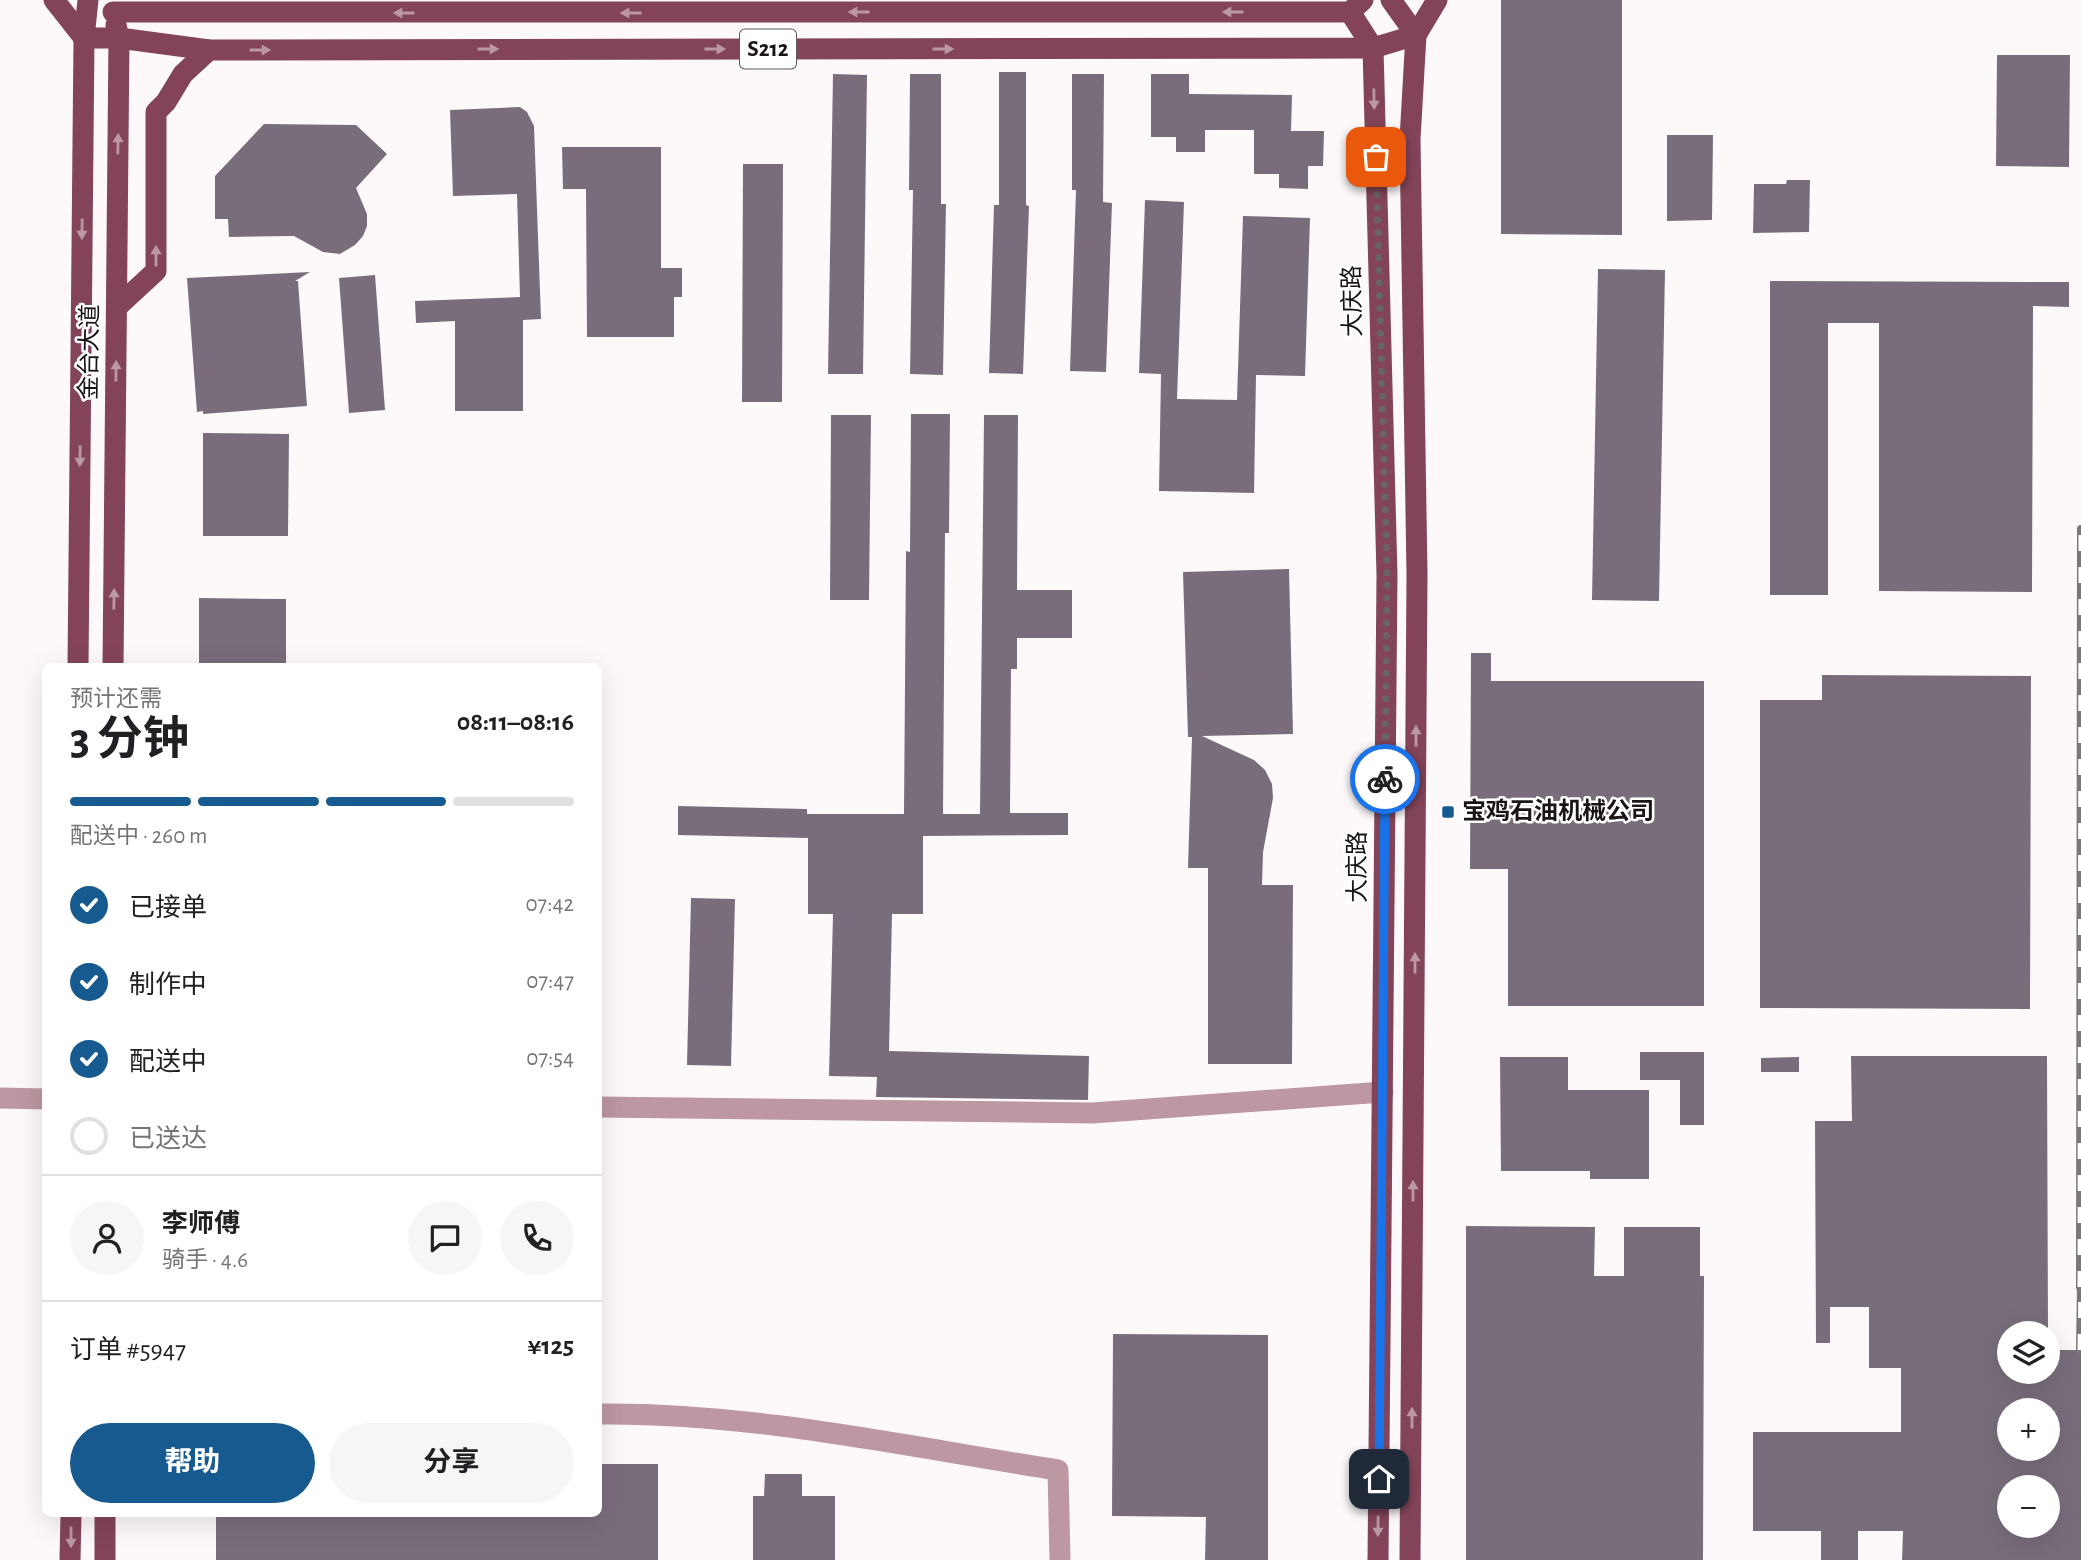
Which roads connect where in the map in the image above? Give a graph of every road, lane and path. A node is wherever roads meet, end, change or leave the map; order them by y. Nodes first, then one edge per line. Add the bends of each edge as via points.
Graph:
1 (54, 0) edge
2 (88, 0) edge
3 (1391, 0) edge
4 (1437, 0) edge
5 (111, 4) edge
6 (1357, 6) edge
7 (1416, 35) junction
8 (84, 38) junction
9 (119, 38) junction
10 (1373, 48) junction
11 (209, 50) junction
12 (117, 307) junction
13 (78, 663) edge
14 (113, 663) edge
15 (1383, 1092) junction
16 (0, 1098) edge
17 (42, 1099) edge
18 (602, 1107) edge
19 (602, 1414) edge
20 (71, 1517) edge
21 (106, 1517) edge
22 (70, 1560) edge
23 (105, 1560) edge
24 (1060, 1560) edge
25 (1378, 1560) edge
26 (1410, 1560) edge

1 - 8 main road
2 - 8 main road, 金台大道
3 - 7 main road
4 - 7 main road
6 -> 5 main road, S212
5 - 9 main road, 金台大道
6 - 10 main road
7 - 10 main road, S212
26 -> 7 main road via 1418,575 1410,139
8 - 9 main road, S212
8 -> 13 main road, 金台大道
9 - 11 main road, S212
12 -> 9 main road, 金台大道
11 -> 10 main road, S212
10 -> 15 main road, 大庆路 via 1387,575
12 -> 11 main road via 156,271 156,112 183,74
14 -> 12 main road, 金台大道
15 - 18 street via 1092,1114
15 -> 25 main road, 大庆路
16 - 17 street
19 - 24 street via 768,1425 1058,1470
20 -> 22 main road
21 - 23 main road

